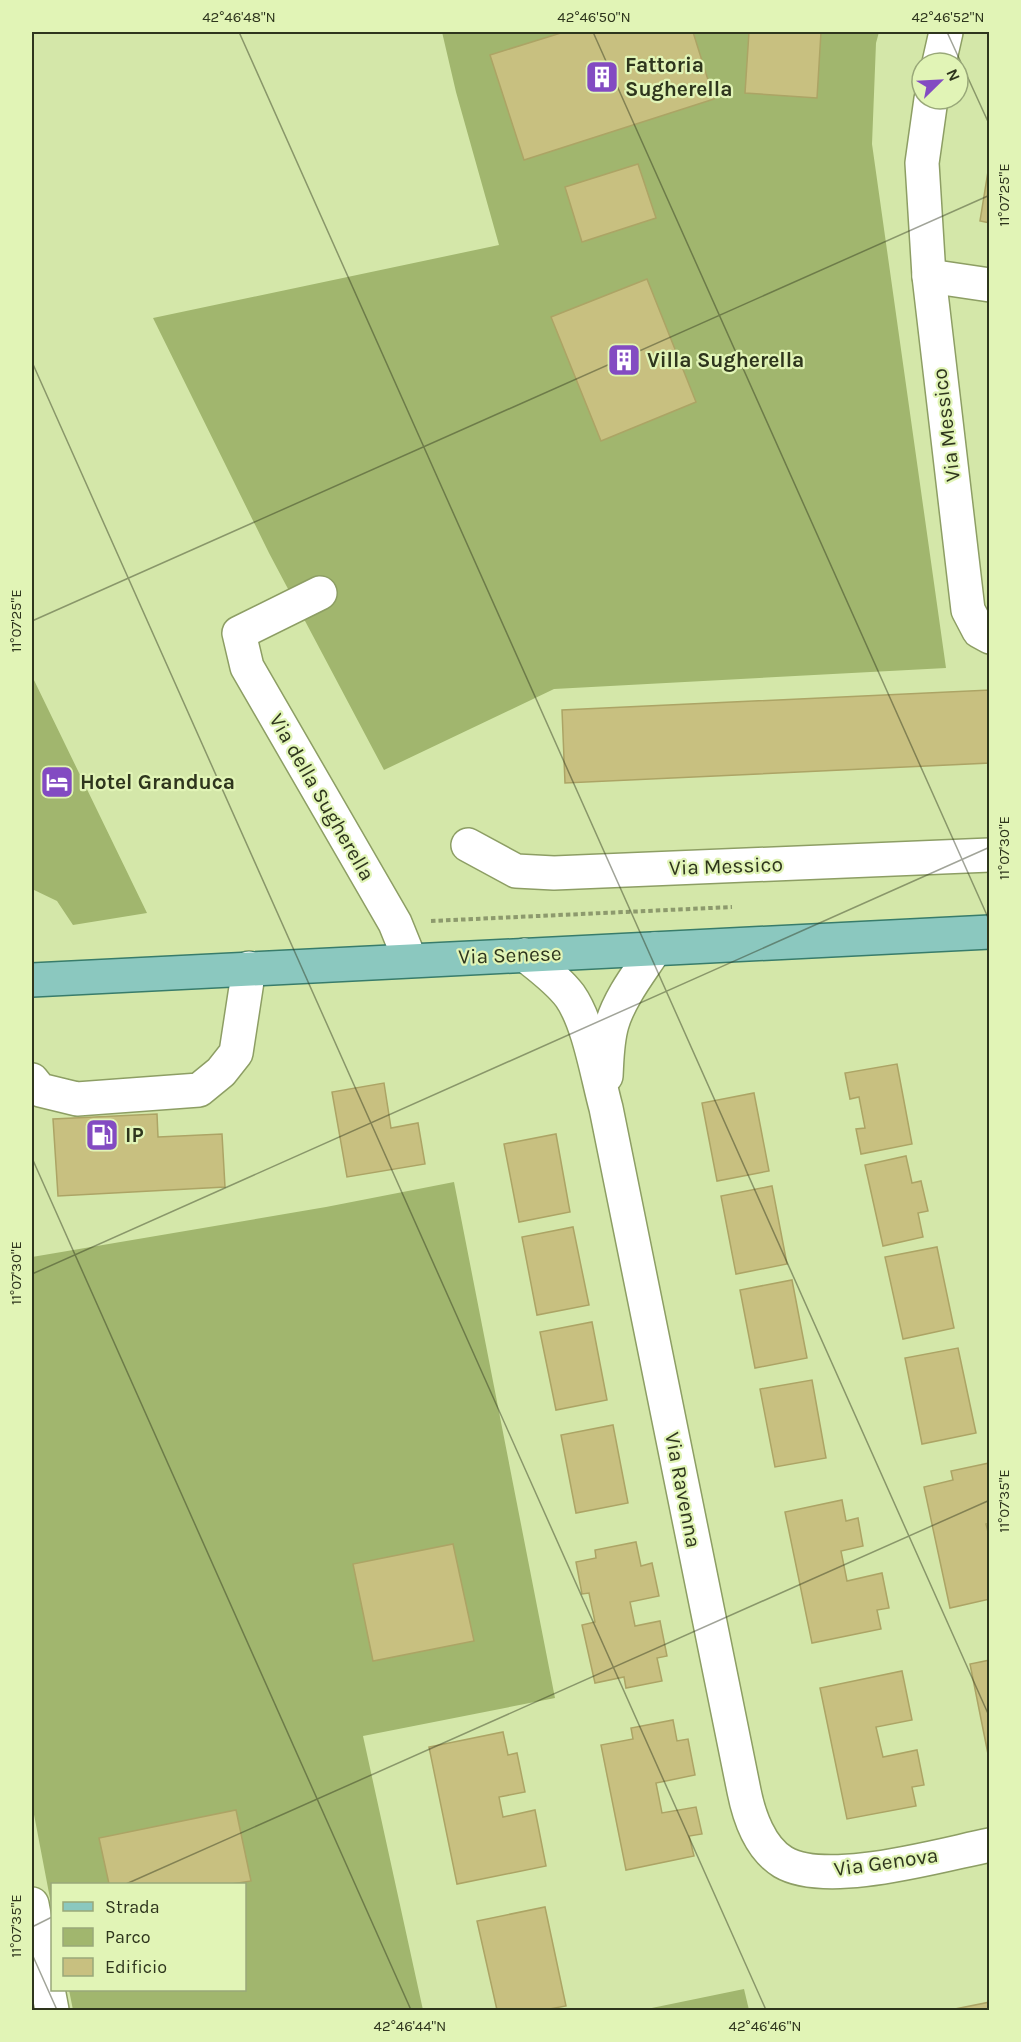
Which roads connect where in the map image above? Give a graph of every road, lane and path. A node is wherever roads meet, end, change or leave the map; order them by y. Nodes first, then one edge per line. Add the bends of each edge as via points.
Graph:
1 (946, 32) edge
2 (942, 51) edge
3 (929, 111) edge
4 (929, 276) junction
5 (990, 285) edge
6 (320, 593) dead end
7 (990, 637) edge
8 (468, 845) dead end
9 (990, 855) edge
10 (990, 932) edge
11 (655, 949) junction
12 (525, 955) junction
13 (410, 960) junction
14 (249, 969) junction
15 (32, 980) edge
16 (32, 1080) edge
17 (606, 1108) junction
18 (990, 1845) edge
19 (782, 1862) joint
20 (32, 1904) edge
21 (52, 2010) edge

1 - 2 street
3 - 4 street, Via Messico via 922,163
4 - 5 street
4 - 7 street, Via Messico via 968,610 979,631
6 - 13 street, Via della Sugherella via 239,633 247,667 395,923
8 - 9 street, Via Messico via 516,871 554,873
10 - 11 main road, Via Senese
11 - 12 main road, Via Senese
11 - 17 street, Via Ravenna via 612,1021
12 - 13 main road, Via Senese
12 - 17 street, Via Ravenna via 559,983 575,1004
13 - 14 main road, Via Senese
14 - 15 main road, Via Senese
14 - 16 street via 236,1053 199,1090 77,1099 40,1090
17 - 19 street, Via Ravenna via 744,1791 755,1827
18 - 19 street, Via Genova via 845,1871 807,1869
20 - 21 street

